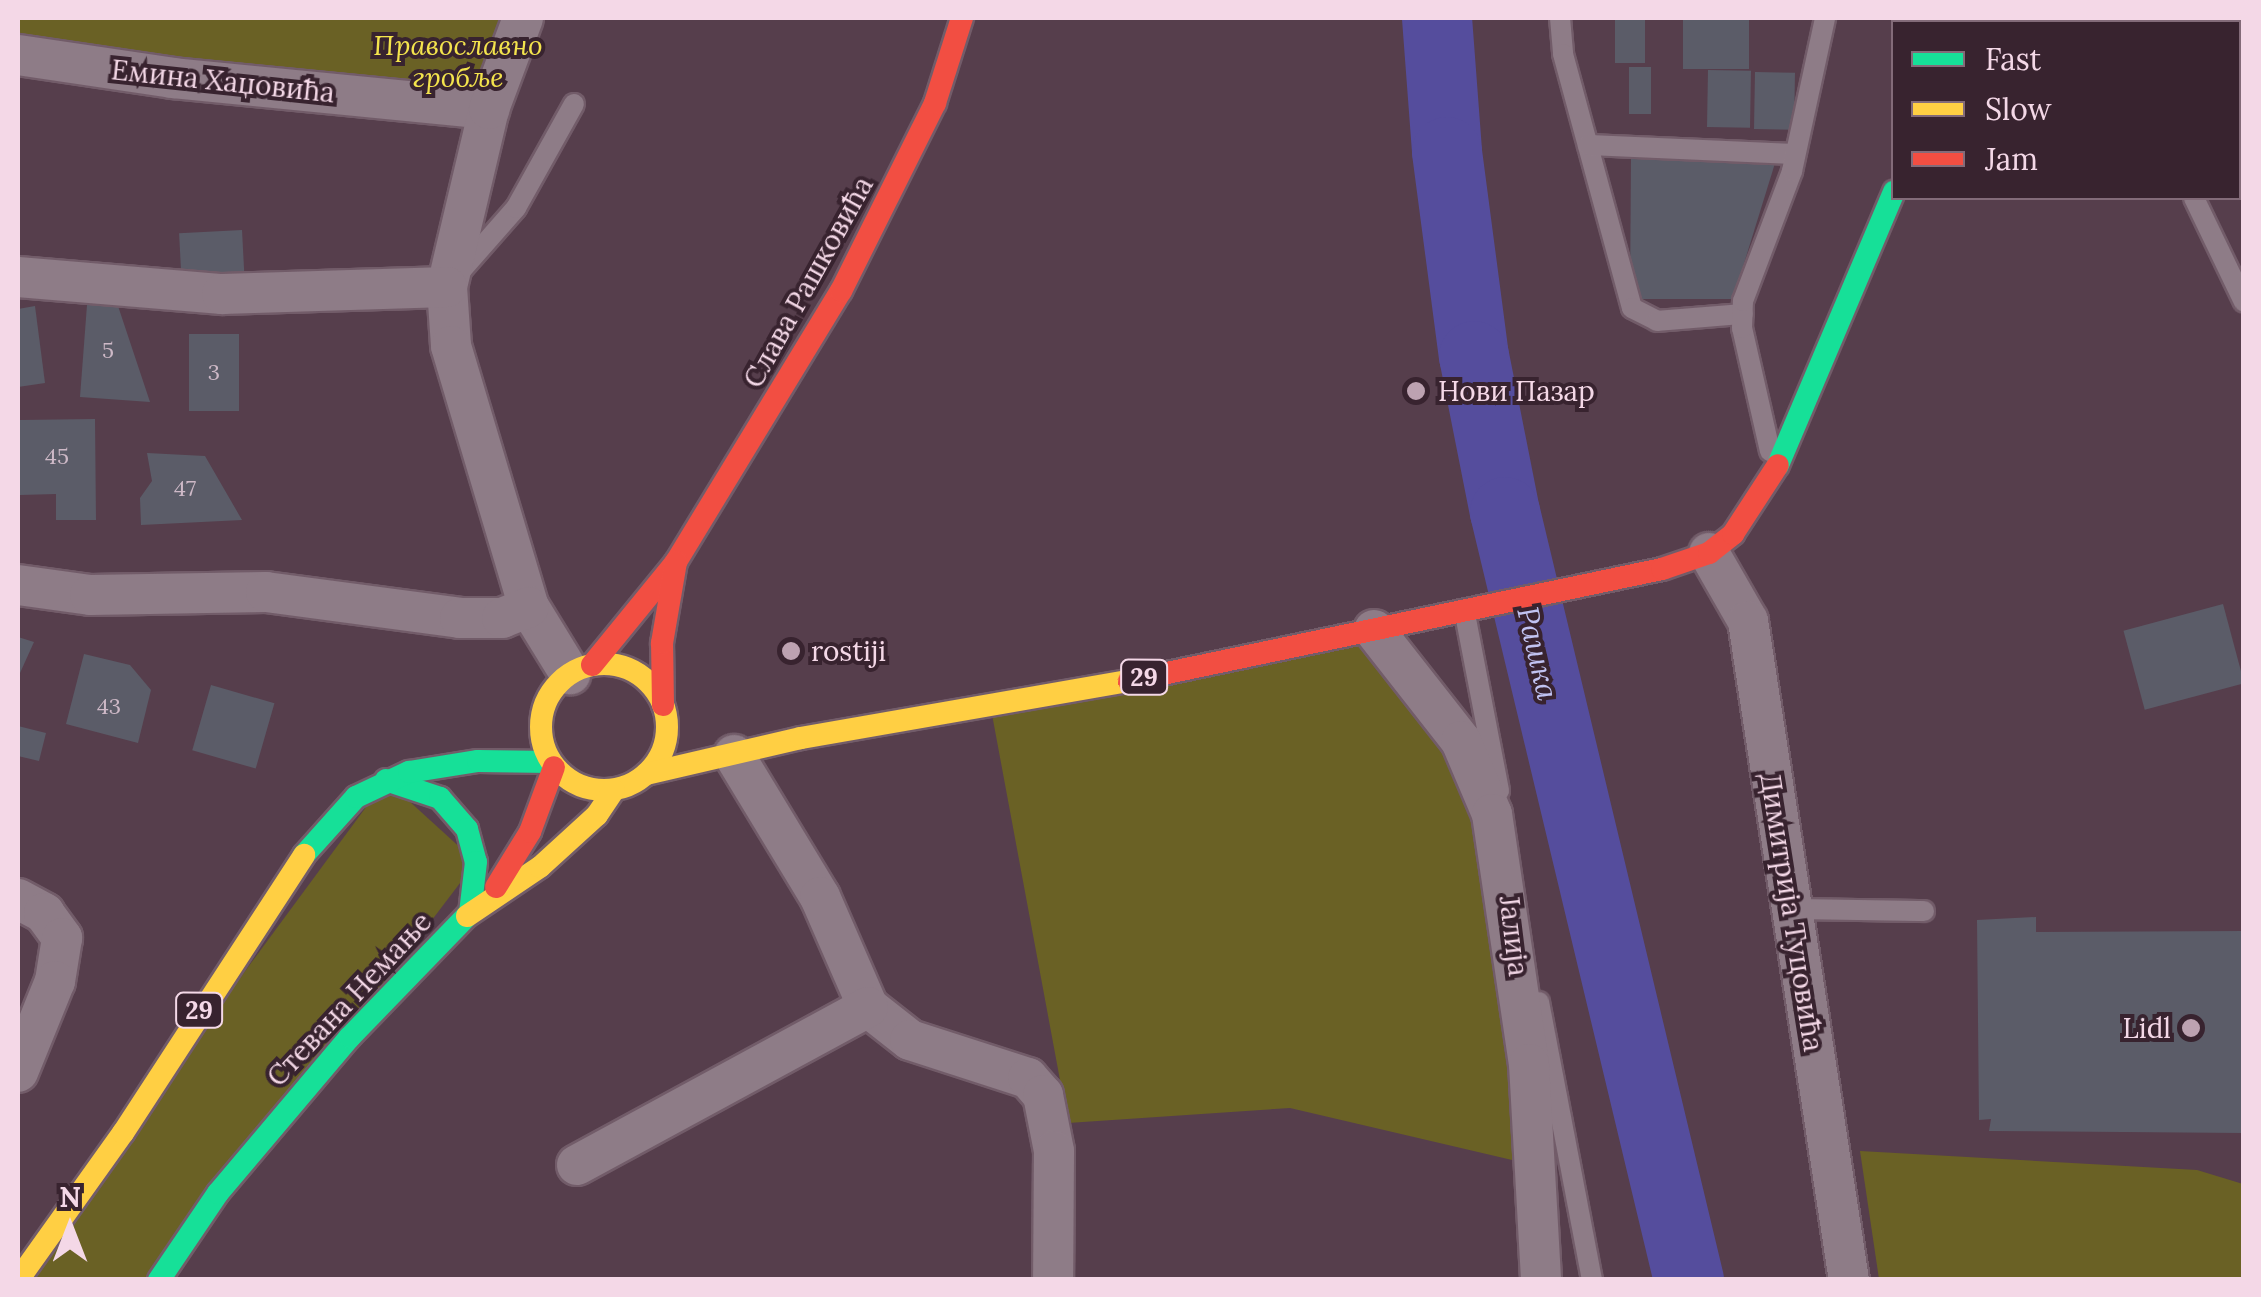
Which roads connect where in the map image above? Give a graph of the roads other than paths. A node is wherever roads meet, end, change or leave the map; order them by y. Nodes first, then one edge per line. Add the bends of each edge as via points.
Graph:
1 (524, 18) edge
2 (962, 18) edge
3 (1560, 18) edge
4 (1825, 18) edge
5 (18, 55) edge
6 (574, 104) dead end
7 (488, 108) junction
8 (1588, 145) junction
9 (1795, 154) junction
10 (1891, 199) edge
11 (2195, 200) edge
12 (18, 277) edge
13 (447, 287) junction
14 (2244, 302) edge
15 (1743, 314) junction
16 (1774, 473) junction
17 (1709, 553) junction
18 (676, 562) junction
19 (18, 585) edge
20 (529, 607) junction
21 (1474, 609) junction
22 (1374, 630) junction
23 (569, 681) junction
24 (665, 710) junction
25 (510, 721) dead end
26 (691, 722) dead end
27 (480, 735) dead end
28 (728, 743) junction
29 (553, 765) junction
30 (409, 772) junction
31 (646, 774) junction
32 (386, 780) junction
33 (614, 790) junction
34 (18, 900) edge
35 (478, 908) junction
36 (1792, 909) junction
37 (1924, 911) dead end
38 (868, 1007) junction
39 (18, 1072) edge
40 (577, 1165) dead end
41 (18, 1280) edge
42 (159, 1280) edge
43 (1054, 1280) edge
44 (1542, 1280) edge
45 (1592, 1280) edge
46 (1849, 1280) edge

1 - 7 street
2 - 18 main road, Слава Рашковића via 935,103 862,253
3 - 8 lane
4 - 9 lane
5 - 7 street, Емина Хаџовића via 173,78
6 - 13 lane via 516,208
7 - 13 street
8 - 9 lane
8 - 15 lane via 1632,308 1656,320
9 - 15 lane
10 - 16 main road, 29
11 - 14 lane
12 - 13 street via 222,294
13 - 20 street via 451,346
15 - 16 lane
16 - 17 main road, 29 via 1732,534
17 - 21 main road, 29 via 1662,570
17 - 36 street, Димитрија Туцовића via 1748,621
18 - 23 main road
18 - 24 main road via 662,643
19 - 20 street via 90,595 252,591 460,618 502,618
20 - 23 street
21 - 22 main road, 29
21 - 45 lane
22 - 28 main road, 29 via 991,708
22 - 44 street, Јалија via 1461,742 1492,814 1529,1064
23 - 24 main road via 637,673
23 - 25 main road
23 - 29 main road via 541,736
24 - 26 main road
24 - 31 main road via 664,747
27 - 30 main road
28 - 31 main road, 29
28 - 38 street via 820,897
29 - 30 main road, 29 via 478,762
29 - 33 main road, 29 via 581,786
29 - 35 main road via 522,846
30 - 32 main road, 29
31 - 33 main road, 29
32 - 35 main road via 440,798 467,829
32 - 41 main road, 29 via 330,822 270,898 123,1133
33 - 35 main road, Стевана Немање via 566,843
34 - 39 street via 44,913 62,938 56,980
35 - 42 main road, Стевана Немање via 296,1100 188,1231
36 - 37 lane
36 - 46 street, Димитрија Туцовића
38 - 40 street
38 - 43 street via 910,1040 1028,1078 1049,1112

